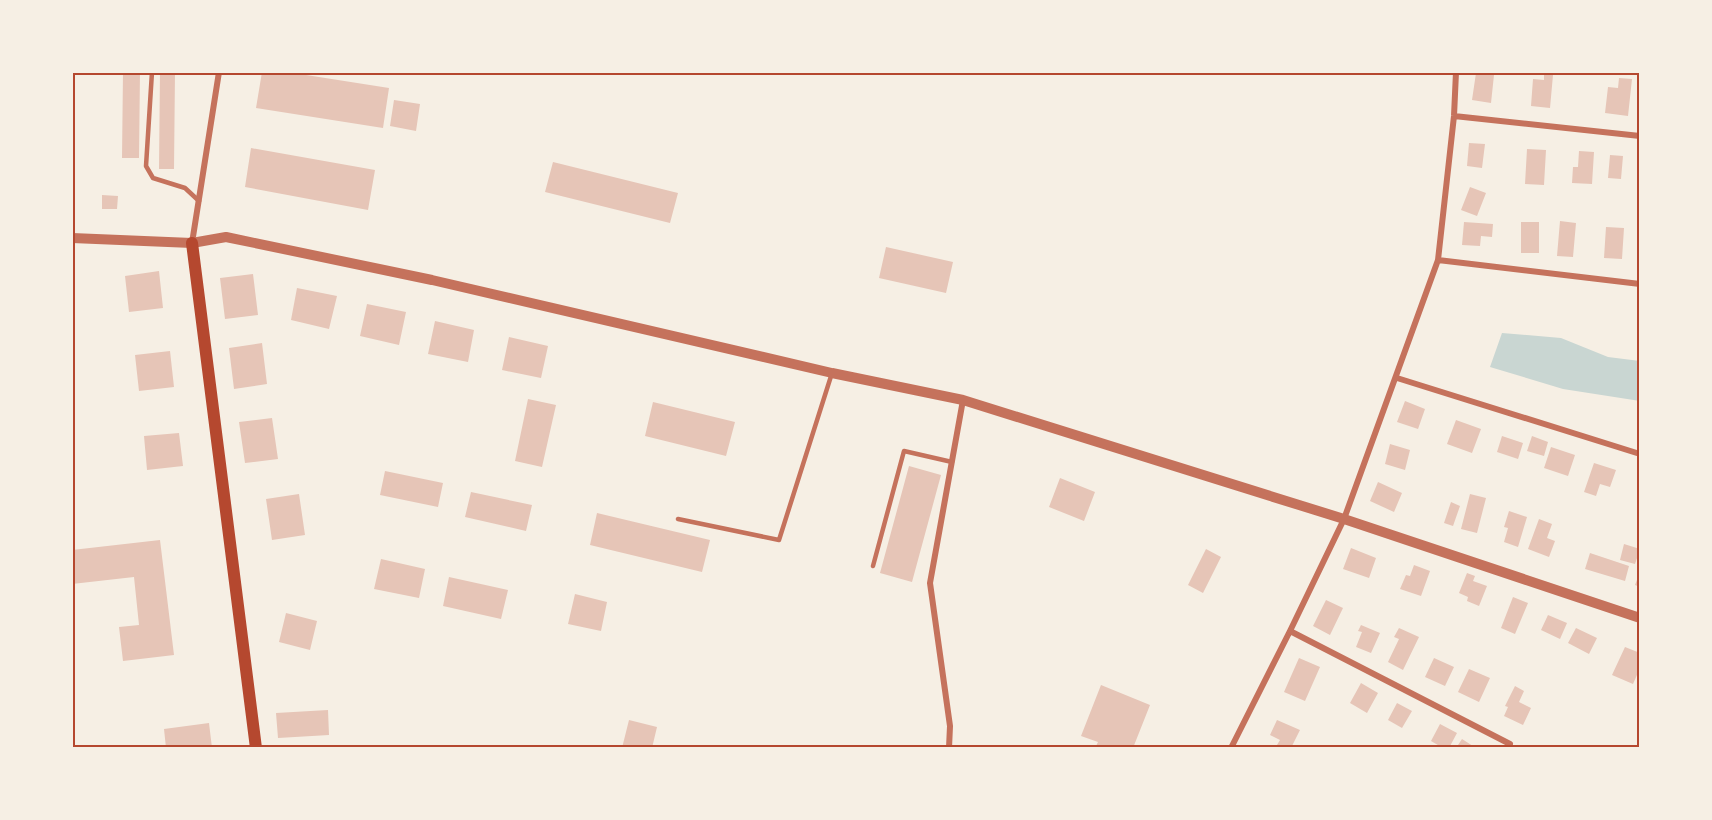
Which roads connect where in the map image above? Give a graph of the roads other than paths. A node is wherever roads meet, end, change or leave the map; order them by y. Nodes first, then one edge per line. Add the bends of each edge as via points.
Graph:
1 (152, 72) edge
2 (219, 72) edge
3 (1456, 72) edge
4 (1454, 116) junction
5 (1640, 136) edge
6 (199, 201) junction
7 (72, 238) edge
8 (192, 243) junction
9 (1438, 260) junction
10 (1640, 284) edge
11 (832, 373) junction
12 (1397, 378) junction
13 (963, 400) junction
14 (1640, 454) edge
15 (952, 462) junction
16 (678, 519) dead end
17 (1344, 519) junction
18 (873, 566) dead end
19 (1640, 618) edge
20 (1290, 631) junction
21 (1510, 744) dead end
22 (256, 748) edge
23 (949, 748) edge
24 (1231, 748) edge

1 - 6 lane via 146,166 153,178 185,188
2 - 6 street
3 - 4 street
4 - 5 street
4 - 9 street
6 - 8 street
7 - 8 street
8 - 11 street via 226,237 432,280
8 - 22 main road
9 - 10 street
9 - 12 street
11 - 13 street
11 - 16 lane via 779,540
12 - 14 street
12 - 17 street
13 - 15 street
13 - 17 street
15 - 18 lane via 904,451
15 - 23 street via 930,584 950,726
17 - 19 street
17 - 20 street
20 - 21 street
20 - 24 street

